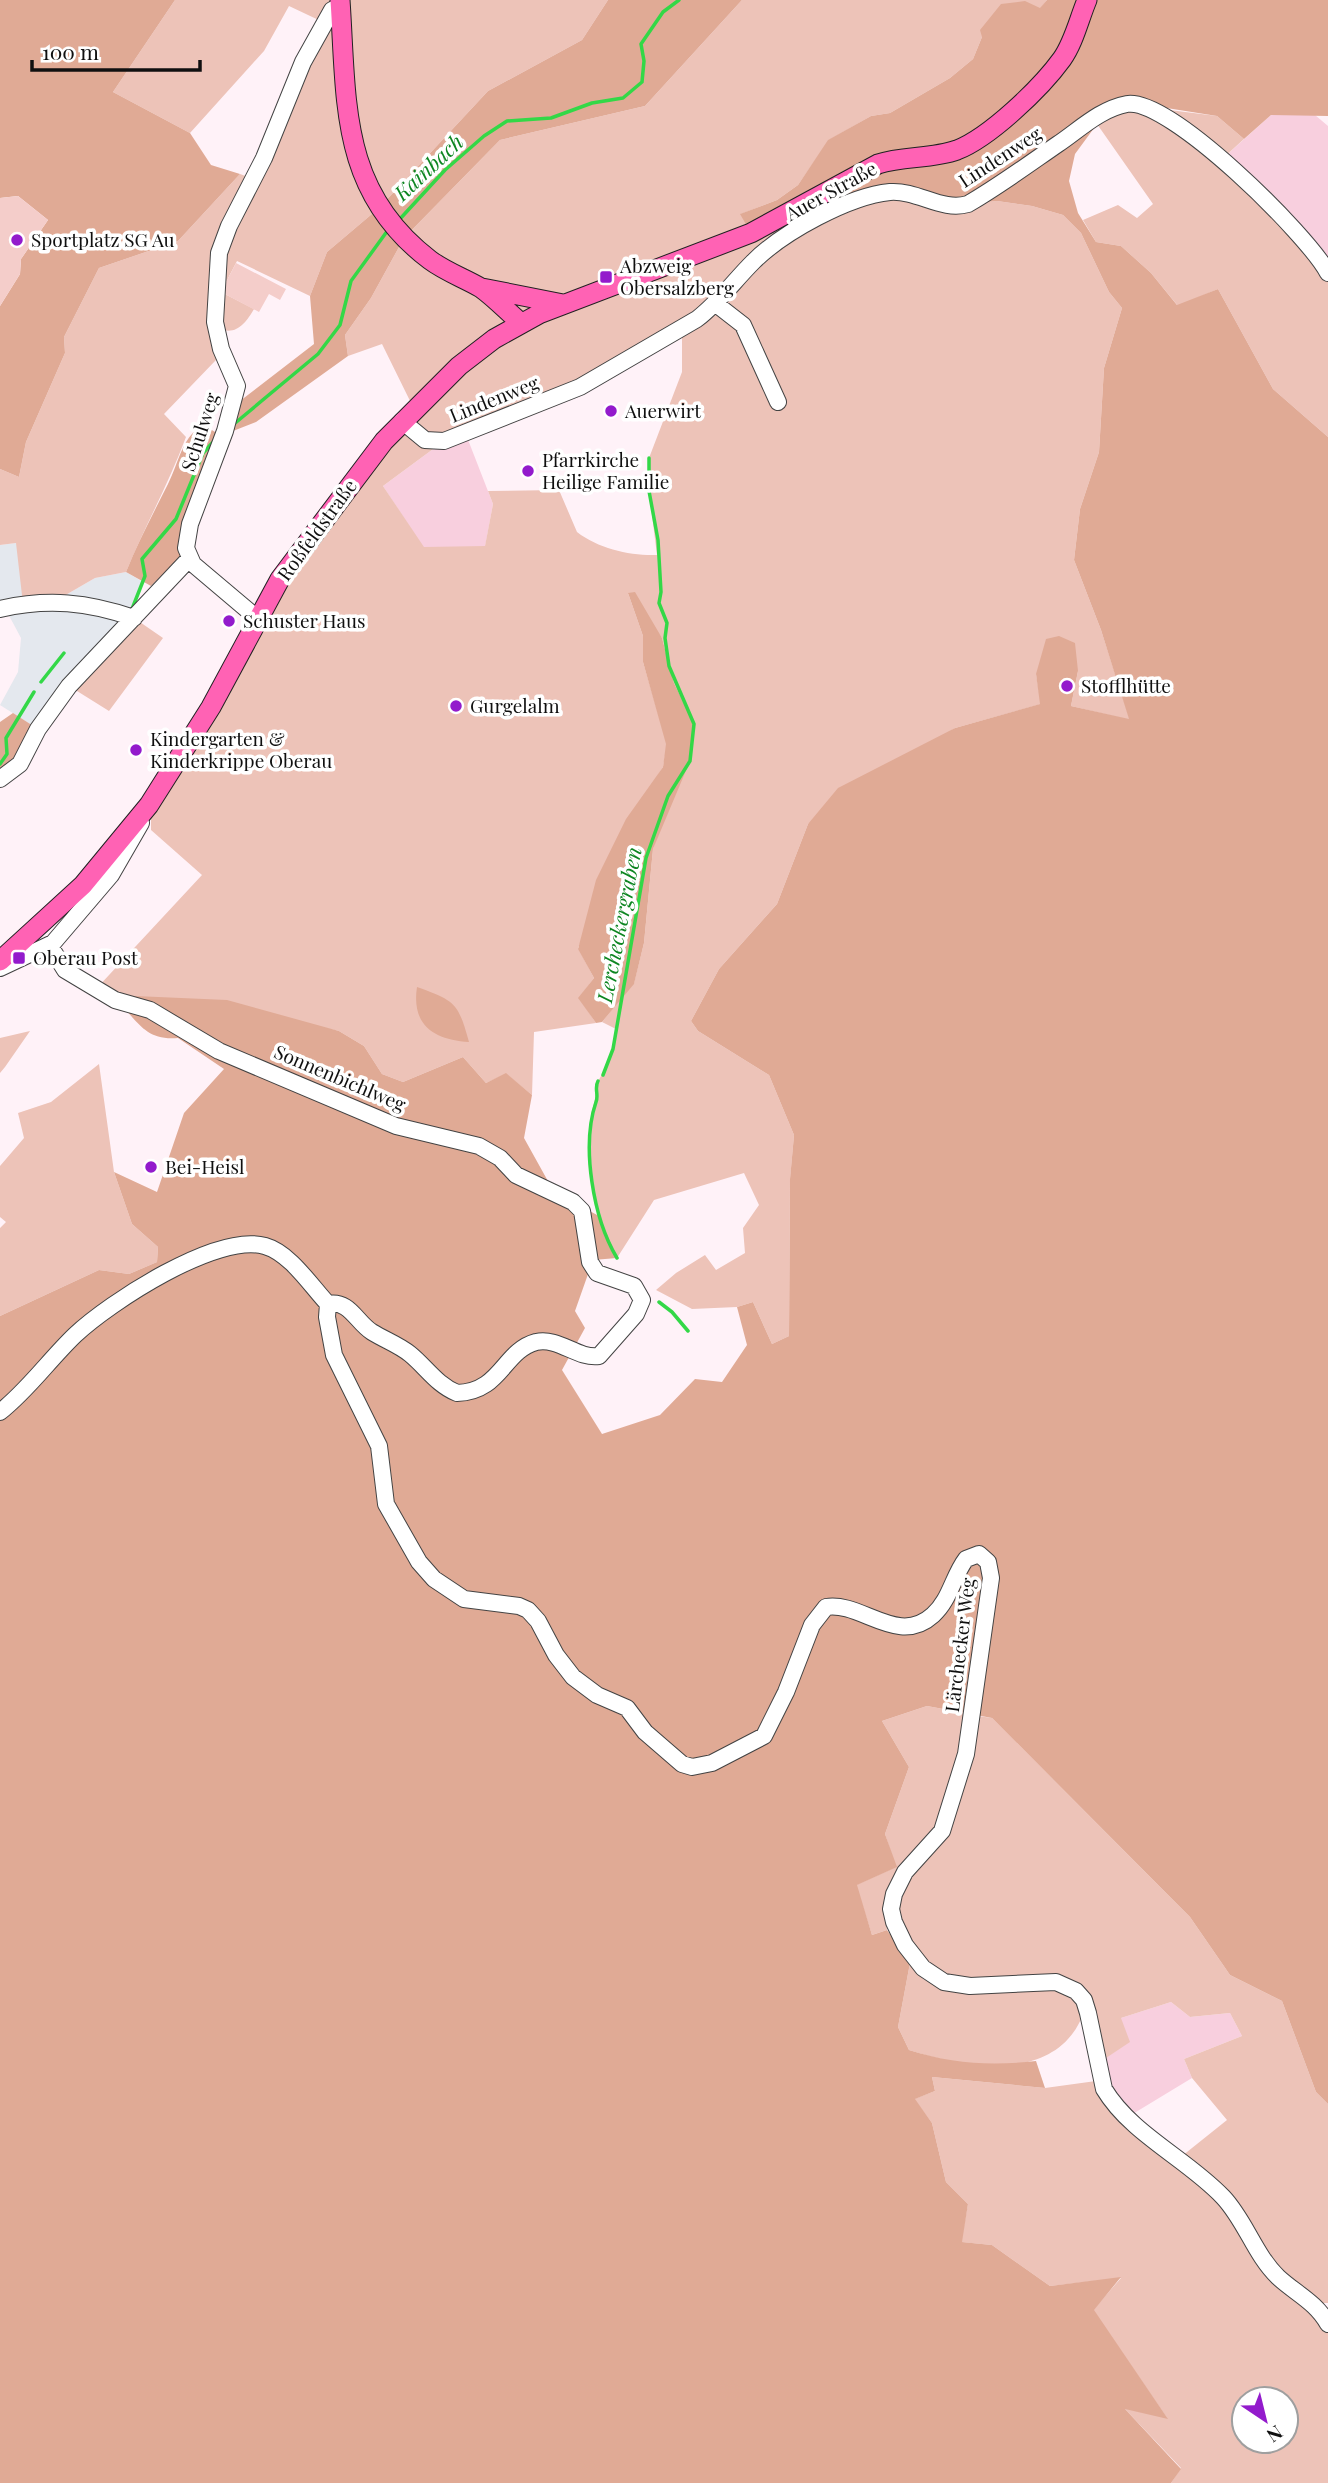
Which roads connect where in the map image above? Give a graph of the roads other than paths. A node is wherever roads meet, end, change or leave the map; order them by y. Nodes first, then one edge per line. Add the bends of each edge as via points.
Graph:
1 (1087, 0) edge
2 (340, 3) edge
3 (343, 38) junction
4 (317, 39) junction
5 (1328, 273) edge
6 (480, 288) junction
7 (515, 295) junction
8 (496, 302) junction
9 (564, 304) junction
10 (716, 304) junction
11 (521, 323) junction
12 (494, 339) junction
13 (778, 402) dead end
14 (402, 421) junction
15 (189, 559) junction
16 (0, 609) edge
17 (134, 618) junction
18 (258, 619) junction
19 (0, 779) edge
20 (149, 805) junction
21 (50, 946) junction
22 (0, 961) edge
23 (0, 968) edge
24 (328, 1304) junction
25 (0, 1412) edge
26 (1328, 2324) edge

1 - 9 main road, Auer Straße via 1056,66 1026,97 967,144 944,153 878,164 751,233
2 - 3 main road
2 - 4 street, Schulweg
3 - 4 street via 328,35
3 - 6 main road via 351,143 379,208 404,238 453,275
4 - 15 street, Schulweg via 303,61 219,253 215,322 237,386 190,524
5 - 10 street, Lindenweg via 1272,203 1184,131 1135,103 1092,120 968,204 952,206 889,192 828,213 755,259
6 - 7 main road
6 - 8 main road
7 - 9 main road
7 - 11 main road
8 - 11 main road
8 - 12 main road
9 - 11 main road, Auer Straße
10 - 13 street via 743,325
10 - 14 street, Lindenweg via 682,330 580,387 444,441 425,440
11 - 12 main road, Roßfeldstraße
12 - 14 main road, Roßfeldstraße
14 - 18 main road, Roßfeldstraße via 339,497 280,579
15 - 17 street
15 - 18 street
16 - 17 street via 57,600
17 - 19 street via 69,686 20,764
18 - 20 main road, Roßfeldstraße via 211,707
20 - 21 street, Roßfeldstraße via 111,875
20 - 22 main road, Roßfeldstraße via 83,885
21 - 23 street, Roßfeldstraße
21 - 24 street, Sonnenbichlweg via 65,970 115,1000 150,1010 219,1051 396,1126 490,1152 516,1175 573,1202 582,1211 590,1262 597,1273 634,1286 642,1300 636,1314 599,1356 553,1341 538,1342 524,1347 495,1380 457,1393 437,1381 409,1353 361,1324 349,1309
24 - 25 street, Sonnenbichlweg via 278,1252 264,1245 224,1250 174,1269 113,1305 72,1338
24 - 26 street, Lärchecker Weg via 334,1355 379,1446 386,1504 419,1562 433,1579 464,1599 528,1610 573,1677 597,1695 627,1708 645,1732 681,1764 712,1763 764,1737 817,1614 840,1607 890,1625 921,1623 942,1606 966,1559 979,1554 985,1558 991,1578 988,1616 976,1664 968,1742 942,1831 905,1872 894,1894 891,1909 897,1932 923,1968 944,1982 970,1986 1056,1982 1076,1991 1086,2007 1109,2097 1224,2198 1277,2276 1322,2313

